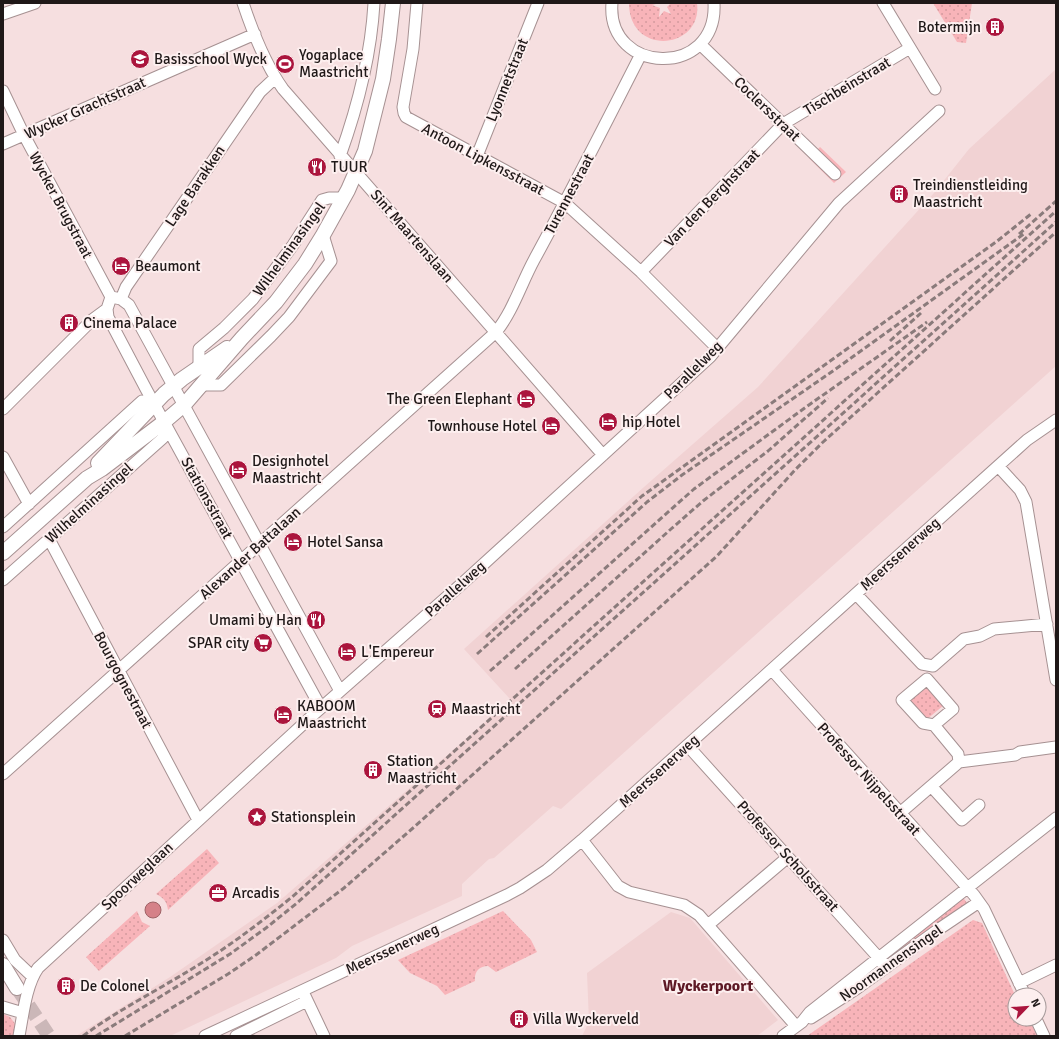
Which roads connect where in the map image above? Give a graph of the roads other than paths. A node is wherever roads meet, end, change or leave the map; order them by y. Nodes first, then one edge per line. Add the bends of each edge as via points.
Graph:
1 (35, 3) edge
2 (243, 3) edge
3 (374, 3) edge
4 (393, 3) edge
5 (417, 3) edge
6 (538, 3) edge
7 (612, 3) edge
8 (714, 3) edge
9 (883, 3) edge
10 (3, 14) edge
11 (255, 34) junction
12 (700, 44) junction
13 (910, 48) junction
14 (641, 54) junction
15 (275, 78) junction
16 (935, 89) dead end
17 (3, 92) edge
18 (939, 110) dead end
19 (783, 124) junction
20 (24, 135) junction
21 (3, 144) edge
22 (340, 156) junction
23 (477, 156) junction
24 (356, 173) junction
25 (835, 174) dead end
26 (344, 198) junction
27 (565, 203) junction
28 (323, 235) junction
29 (640, 272) junction
30 (116, 298) junction
31 (107, 309) junction
32 (496, 332) junction
33 (242, 338) junction
34 (717, 348) junction
35 (199, 368) junction
36 (203, 384) junction
37 (173, 386) junction
38 (154, 404) junction
39 (184, 405) junction
40 (3, 408) edge
41 (1056, 420) edge
42 (164, 422) junction
43 (603, 455) junction
44 (3, 457) edge
45 (998, 466) junction
46 (87, 478) junction
47 (29, 504) junction
48 (3, 526) edge
49 (49, 539) junction
50 (260, 544) junction
51 (3, 553) edge
52 (241, 561) junction
53 (3, 580) edge
54 (856, 594) junction
55 (1046, 624) junction
56 (772, 670) junction
57 (118, 671) junction
58 (1056, 680) edge
59 (340, 691) junction
60 (321, 708) junction
61 (934, 725) junction
62 (688, 746) junction
63 (1056, 747) edge
64 (959, 762) junction
65 (3, 774) edge
66 (932, 786) junction
67 (979, 805) dead end
68 (900, 812) junction
69 (1056, 818) edge
70 (198, 820) junction
71 (582, 840) junction
72 (788, 857) junction
73 (967, 887) junction
74 (980, 902) junction
75 (708, 925) junction
76 (3, 940) edge
77 (879, 958) junction
78 (3, 965) edge
79 (1056, 965) edge
80 (887, 967) junction
81 (33, 977) junction
82 (1019, 983) junction
83 (1021, 987) edge
84 (17, 988) tunnel mouth
85 (302, 990) junction
86 (307, 1001) junction
87 (3, 1006) edge
88 (23, 1013) junction
89 (799, 1024) junction
90 (19, 1036) edge
91 (205, 1036) edge
92 (236, 1036) edge
93 (324, 1036) edge
94 (783, 1036) edge

1 - 10 street
2 - 11 street, Sint Maartenslaan
3 - 22 street via 364,76
4 - 24 street, Wilhelminasingel via 383,79
5 - 23 street, Antoon Lipkensstraat via 404,113 408,119
6 - 23 street, Lyonnetstraat
7 - 14 street via 612,16 618,31 627,44
8 - 12 street via 711,26
9 - 13 street
11 - 15 street, Sint Maartenslaan
11 - 20 street, Wycker Grachtstraat
12 - 14 street via 687,53 672,58 656,59
12 - 19 street, Coclersstraat
13 - 16 street
13 - 19 street, Tischbeinstraat
14 - 27 street, Turennestraat
15 - 22 street, Sint Maartenslaan
15 - 30 street, Lage Barakken via 260,92
17 - 20 street, Wycker Brugstraat
18 - 34 street, Parallelweg via 839,203
19 - 25 street, Coclersstraat
19 - 29 street, Van den Berghstraat
20 - 21 street, Wycker Grachtstraat
20 - 30 street, Wycker Brugstraat
22 - 24 street, Sint Maartenslaan
23 - 27 street, Antoon Lipkensstraat
24 - 26 street, Wilhelminasingel
24 - 32 street, Sint Maartenslaan
26 - 28 street, Wilhelminasingel
26 - 35 street, Wilhelminasingel via 322,200 253,299 199,349
27 - 29 street, Antoon Lipkensstraat
27 - 32 street, Turennestraat
28 - 33 street, Wilhelminasingel via 290,285
28 - 36 street, Wilhelminasingel via 331,261 294,311 221,385
29 - 34 street, Antoon Lipkensstraat
30 - 31 street, Lage Barakken
30 - 37 street, Stationsstraat via 129,305
31 - 38 street, Stationsstraat via 108,318
31 - 40 street via 92,320
32 - 43 street, Sint Maartenslaan
32 - 50 street, Alexander Battalaan
33 - 35 street, Wilhelminasingel
33 - 36 street, Wilhelminasingel
34 - 43 street, Parallelweg
35 - 37 street, Wilhelminasingel
36 - 39 street, Wilhelminasingel
37 - 38 street, Wilhelminasingel
37 - 39 street, Stationsstraat
38 - 42 street, Stationsstraat
38 - 46 street, Wilhelminasingel
38 - 47 street via 142,401
39 - 42 street, Wilhelminasingel
39 - 50 street, Stationsstraat
41 - 45 street, Meerssenerweg via 1027,440
42 - 46 street, Wilhelminasingel
42 - 49 street, Wilhelminasingel via 163,438
42 - 52 street, Stationsstraat
43 - 59 street, Parallelweg
44 - 47 street
45 - 54 street, Meerssenerweg
45 - 55 street via 1020,490 1026,502
46 - 51 street, Wilhelminasingel
47 - 48 street
49 - 53 street, Wilhelminasingel
49 - 57 street, Bourgognestraat
50 - 52 street, Alexander Battalaan
50 - 59 street, Stationsstraat
52 - 57 street, Alexander Battalaan
52 - 60 street, Stationsstraat
54 - 55 street via 922,664 934,666 964,639 980,636 994,629
54 - 56 street, Meerssenerweg
55 - 58 street
56 - 62 street, Meerssenerweg
56 - 68 street, Professor Nijpelsstraat
57 - 65 street, Alexander Battalaan
57 - 70 street, Bourgognestraat
59 - 60 street
60 - 70 street, Spoorweglaan
61 - 61 street via 923,723 902,700 927,679 953,709
61 - 64 street via 958,754
62 - 71 street, Meerssenerweg
62 - 72 street, Professor Scholsstraat
63 - 64 street
64 - 66 street
66 - 67 street via 962,820
66 - 68 street
68 - 73 street, Professor Nijpelsstraat
69 - 73 street, Noormannensingel
70 - 81 street, Spoorweglaan via 38,968
71 - 75 street via 618,886 629,892 684,905
71 - 85 street, Meerssenerweg via 547,870 520,888
72 - 75 street
72 - 77 street, Professor Scholsstraat
73 - 74 street, Professor Nijpelsstraat
73 - 77 street, Noormannensingel
74 - 80 street, Noormannensingel
74 - 82 street, Professor Nijpelsstraat
75 - 89 street
76 - 81 street via 15,960
77 - 80 street, Professor Scholsstraat
77 - 89 street, Noormannensingel via 810,1012
78 - 84 street
79 - 82 street
80 - 89 street, Noormannensingel via 815,1017
81 - 88 street, Spoorweglaan
82 - 83 street, Professor Nijpelsstraat
85 - 86 street
85 - 91 street, Meerssenerweg
86 - 92 street
86 - 93 street
87 - 88 street
88 - 90 street, Spoorweglaan
89 - 94 street, Noormannensingel

